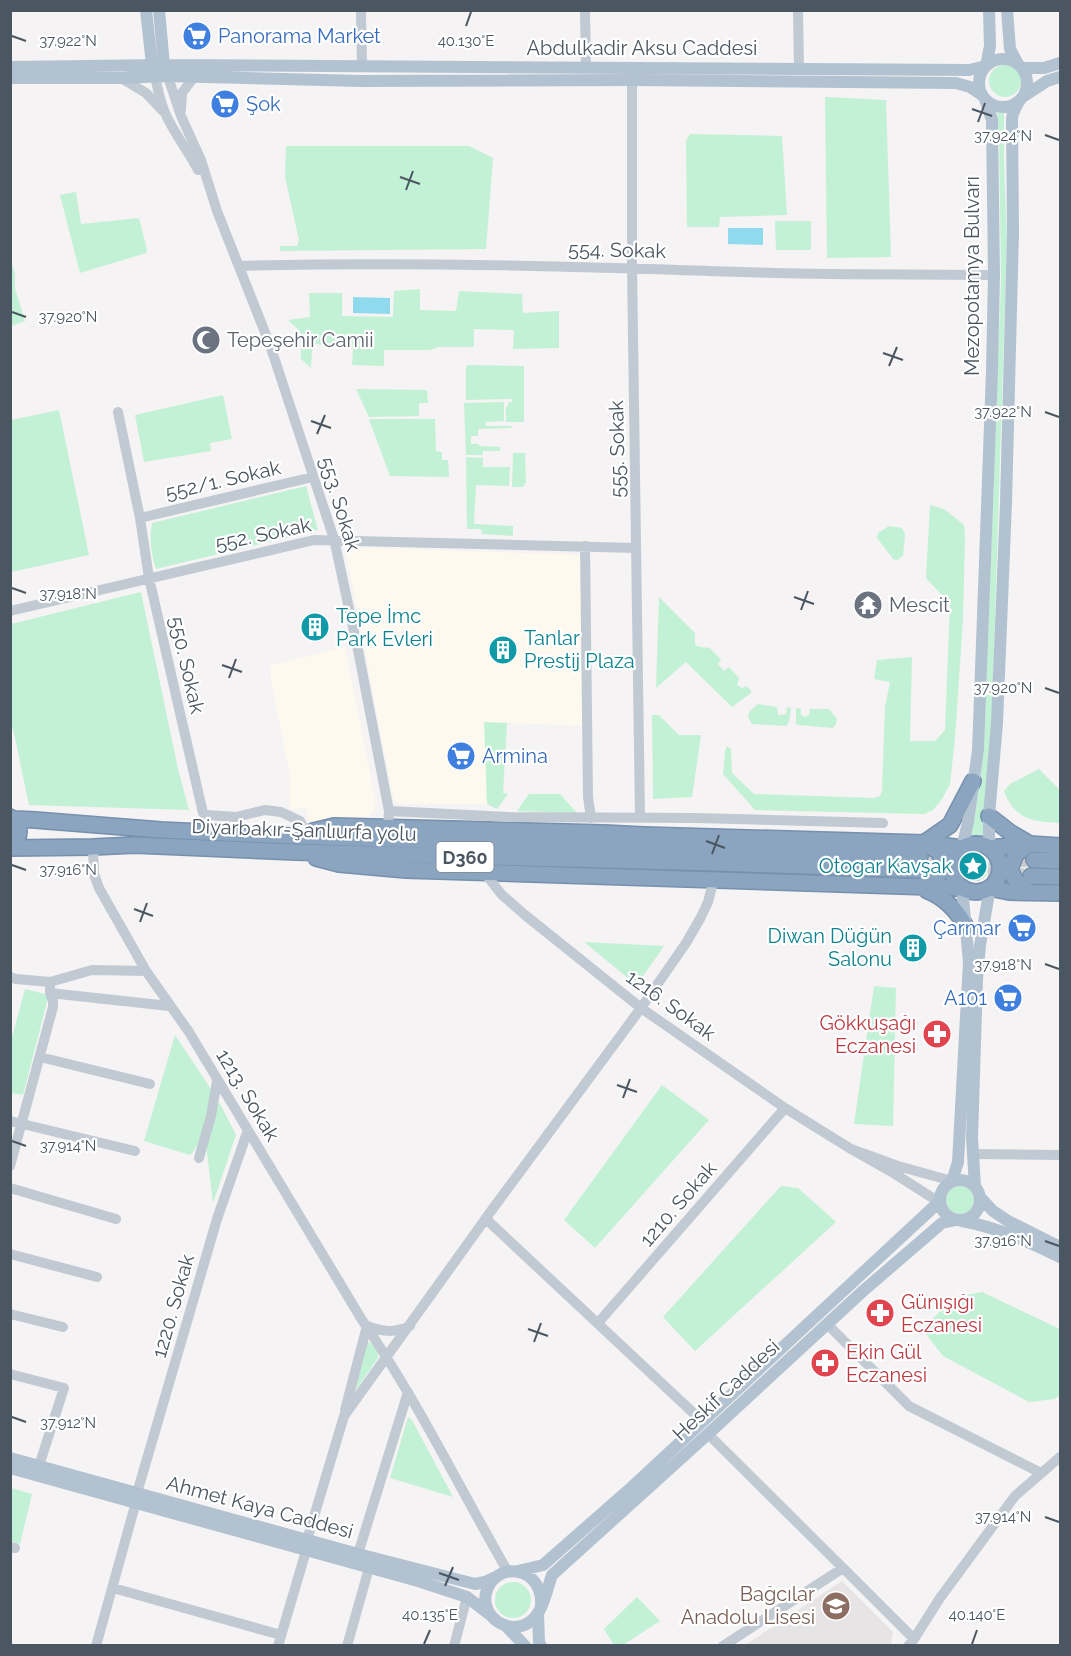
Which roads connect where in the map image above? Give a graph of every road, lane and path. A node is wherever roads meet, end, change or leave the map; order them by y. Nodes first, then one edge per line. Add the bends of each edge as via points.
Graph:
1 (146, 10) edge
2 (159, 10) edge
3 (361, 10) edge
4 (585, 10) edge
5 (798, 10) edge
6 (989, 10) edge
7 (1007, 10) edge
8 (1060, 63) edge
9 (986, 66) junction
10 (1020, 66) junction
11 (10, 67) edge
12 (362, 67) junction
13 (586, 68) junction
14 (799, 68) junction
15 (159, 70) junction
16 (194, 77) junction
17 (10, 78) edge
18 (121, 78) junction
19 (1060, 78) edge
20 (632, 80) junction
21 (984, 97) junction
22 (1021, 98) junction
23 (165, 114) junction
24 (181, 116) junction
25 (215, 203) junction
26 (239, 266) junction
27 (632, 267) junction
28 (994, 275) junction
29 (118, 412) dead end
30 (313, 477) junction
31 (140, 518) junction
32 (334, 539) junction
33 (585, 546) junction
34 (636, 548) junction
35 (149, 578) junction
36 (10, 611) edge
37 (973, 782) junction
38 (389, 811) junction
39 (12, 815) edge
40 (989, 816) junction
41 (591, 818) junction
42 (640, 818) junction
43 (883, 823) dead end
44 (388, 827) junction
45 (298, 835) junction
46 (1030, 844) junction
47 (1060, 846) edge
48 (10, 847) edge
49 (93, 848) junction
50 (962, 848) junction
51 (989, 848) junction
52 (296, 852) junction
53 (921, 856) junction
54 (1034, 860) tunnel mouth
55 (1060, 861) edge
56 (484, 872) junction
57 (1031, 876) tunnel mouth
58 (1060, 877) edge
59 (714, 879) junction
60 (920, 887) junction
61 (962, 888) junction
62 (990, 888) junction
63 (1029, 892) junction
64 (1060, 892) edge
65 (966, 927) junction
66 (146, 971) junction
67 (10, 977) edge
68 (50, 988) junction
69 (169, 1006) junction
70 (641, 1008) junction
71 (40, 1057) junction
72 (217, 1081) junction
73 (150, 1084) dead end
74 (785, 1108) junction
75 (16, 1122) edge
76 (248, 1130) junction
77 (851, 1149) junction
78 (135, 1151) dead end
79 (973, 1154) junction
80 (1060, 1155) edge
81 (199, 1158) dead end
82 (10, 1166) edge
83 (952, 1181) junction
84 (10, 1188) edge
85 (978, 1192) junction
86 (939, 1202) junction
87 (486, 1218) junction
88 (116, 1219) dead end
89 (959, 1220) junction
90 (1060, 1247) edge
91 (10, 1254) edge
92 (1060, 1257) edge
93 (97, 1277) dead end
94 (10, 1314) edge
95 (598, 1323) junction
96 (827, 1324) junction
97 (367, 1326) junction
98 (410, 1326) junction
99 (63, 1327) dead end
100 (387, 1357) junction
101 (10, 1374) edge
102 (408, 1392) junction
103 (344, 1416) junction
104 (703, 1422) junction
105 (708, 1434) junction
106 (1060, 1457) edge
107 (10, 1458) edge
108 (10, 1468) edge
109 (38, 1470) junction
110 (1041, 1473) junction
111 (137, 1498) junction
112 (307, 1545) junction
113 (358, 1554) junction
114 (369, 1568) junction
115 (843, 1568) junction
116 (508, 1573) junction
117 (113, 1588) junction
118 (468, 1597) junction
119 (539, 1610) junction
120 (491, 1616) junction
121 (506, 1626) junction
122 (280, 1640) edge
123 (911, 1642) edge
124 (724, 1645) edge
125 (96, 1646) edge
126 (347, 1646) edge
127 (454, 1646) edge
128 (525, 1646) edge
129 (541, 1646) edge

1 - 15 main road
2 - 15 main road
3 - 12 street
4 - 13 street
5 - 14 street
6 - 9 main road
7 - 10 main road via 1010,49
8 - 10 main road via 1044,68
9 - 10 main road via 998,59 1012,60
9 - 14 main road, Abdulkadir Aksu Caddesi via 969,70
9 - 21 main road via 979,83
10 - 22 main road via 1027,79
11 - 15 main road, Abdulkadir Aksu Caddesi
12 - 13 main road, Abdulkadir Aksu Caddesi
12 - 15 main road, Abdulkadir Aksu Caddesi
13 - 14 main road, Abdulkadir Aksu Caddesi
15 - 16 main road, Abdulkadir Aksu Caddesi
15 - 18 main road, Abdulkadir Aksu Caddesi
15 - 23 street
15 - 24 street
16 - 20 main road, Abdulkadir Aksu Caddesi
16 - 24 street via 182,93
17 - 18 main road, Abdulkadir Aksu Caddesi
18 - 23 street via 146,93
19 - 22 main road via 1047,81
20 - 21 main road, Abdulkadir Aksu Caddesi via 956,83
20 - 27 street, 555. Sokak
21 - 22 main road via 991,104 1005,107
21 - 28 main road, Mezopotamya Bulvarı via 992,120
22 - 40 main road, Mezopotamya Bulvarı via 1012,119 1006,492 997,723
23 - 25 street
24 - 25 street
25 - 26 street, 553. Sokak
26 - 27 street, 554. Sokak
26 - 30 street, 553. Sokak via 270,345
27 - 28 street, 554. Sokak
27 - 34 street, 555. Sokak
28 - 37 main road, Mezopotamya Bulvarı via 978,750
29 - 31 street, 550. Sokak
30 - 31 street, 552/1. Sokak
30 - 32 street, 553. Sokak
31 - 35 street, 550. Sokak
32 - 33 street, 552. Sokak
32 - 35 street, 552. Sokak via 314,540
32 - 38 street, 553. Sokak
33 - 34 street, 552. Sokak
33 - 41 street
34 - 42 street, 555. Sokak
35 - 36 street, 552. Sokak
35 - 45 street, 550. Sokak via 203,813 236,817 265,810 282,812 300,821
37 - 50 main road, Mezopotamya Bulvarı
37 - 53 highway via 950,825
38 - 41 street
38 - 44 street, 553. Sokak
39 - 45 highway, Diyarbakır-Şanlıurfa yolu / D360 via 161,830
39 - 48 highway via 20,830
40 - 46 highway
40 - 51 main road, Mezopotamya Bulvarı
41 - 42 street
42 - 43 street
44 - 45 highway via 334,826
44 - 53 highway via 644,835
45 - 53 highway, Diyarbakır-Şanlıurfa yolu / D360
46 - 47 highway
46 - 51 highway
46 - 63 highway via 1016,854 1010,869 1014,879
48 - 49 highway, Diyarbakır-Şanlıurfa yolu / D360
49 - 52 highway, Diyarbakır-Şanlıurfa yolu / D360 via 135,845
49 - 66 street, 1213. Sokak via 99,888
50 - 51 highway via 976,844
50 - 53 highway
50 - 61 highway via 952,868
51 - 62 highway via 1000,868
52 - 53 highway, Diyarbakır-Şanlıurfa yolu / D360 via 716,863
52 - 56 highway via 339,864
53 - 60 highway via 938,851 942,869 936,879
54 - 55 highway
56 - 59 highway
56 - 70 street, 1216. Sokak via 525,915
57 - 58 highway
59 - 60 highway
59 - 70 street via 701,917
60 - 61 highway
60 - 65 highway via 949,903
61 - 62 highway via 976,892
61 - 65 main road
62 - 63 highway
62 - 79 main road via 977,980
63 - 64 highway
65 - 83 main road via 969,962 958,1162
66 - 68 street via 92,970
66 - 69 street, 1213. Sokak
67 - 68 street
68 - 69 street
68 - 71 street via 53,1007
69 - 72 street, 1213. Sokak
70 - 74 street, 1216. Sokak
70 - 87 street
71 - 73 street
71 - 75 street
72 - 76 street, 1213. Sokak
72 - 81 street
74 - 77 street, 1216. Sokak
74 - 95 street, 1210. Sokak
75 - 78 street
75 - 82 street
76 - 97 street, 1213. Sokak
76 - 111 street, 1220. Sokak via 218,1219
77 - 83 street
77 - 86 street
79 - 80 street
79 - 85 main road
83 - 85 main road via 964,1180
83 - 86 main road via 942,1190
84 - 88 street
85 - 89 main road via 974,1215
85 - 90 main road via 993,1211
86 - 89 main road via 944,1214
86 - 104 main road, Ahmet Kaya Caddesi
87 - 95 street
87 - 98 street
89 - 92 main road via 1012,1234
89 - 96 main road, Heskif Caddesi via 942,1223
91 - 93 street
94 - 99 street
95 - 104 street
96 - 105 main road, Heskif Caddesi
96 - 110 street via 909,1406
97 - 98 street via 390,1332
97 - 100 street, 1213. Sokak
97 - 103 street
98 - 100 street
100 - 102 street, 1213. Sokak
100 - 103 street
101 - 109 street via 64,1388
102 - 113 street
102 - 116 street, 1213. Sokak
103 - 112 street
104 - 116 main road, Ahmet Kaya Caddesi via 543,1565
105 - 115 street
105 - 119 main road, Heskif Caddesi via 552,1575
106 - 110 street
107 - 109 main road, Ahmet Kaya Caddesi
108 - 109 main road, Ahmet Kaya Caddesi
109 - 111 main road, Ahmet Kaya Caddesi
110 - 123 street via 1015,1496
111 - 112 main road, Ahmet Kaya Caddesi
111 - 117 street, 1220. Sokak
112 - 113 main road, Ahmet Kaya Caddesi
112 - 114 main road, Ahmet Kaya Caddesi
112 - 122 street
113 - 116 main road, Ahmet Kaya Caddesi via 475,1584
114 - 118 main road, Ahmet Kaya Caddesi
114 - 126 street
115 - 123 street
115 - 124 street
116 - 119 main road via 527,1574 534,1580 542,1596
116 - 120 main road via 492,1581 487,1589 485,1598
117 - 122 street
117 - 125 street, 1220. Sokak
118 - 120 main road, Ahmet Kaya Caddesi
118 - 127 street
119 - 121 main road via 524,1625
119 - 129 main road
120 - 121 main road
121 - 128 main road

